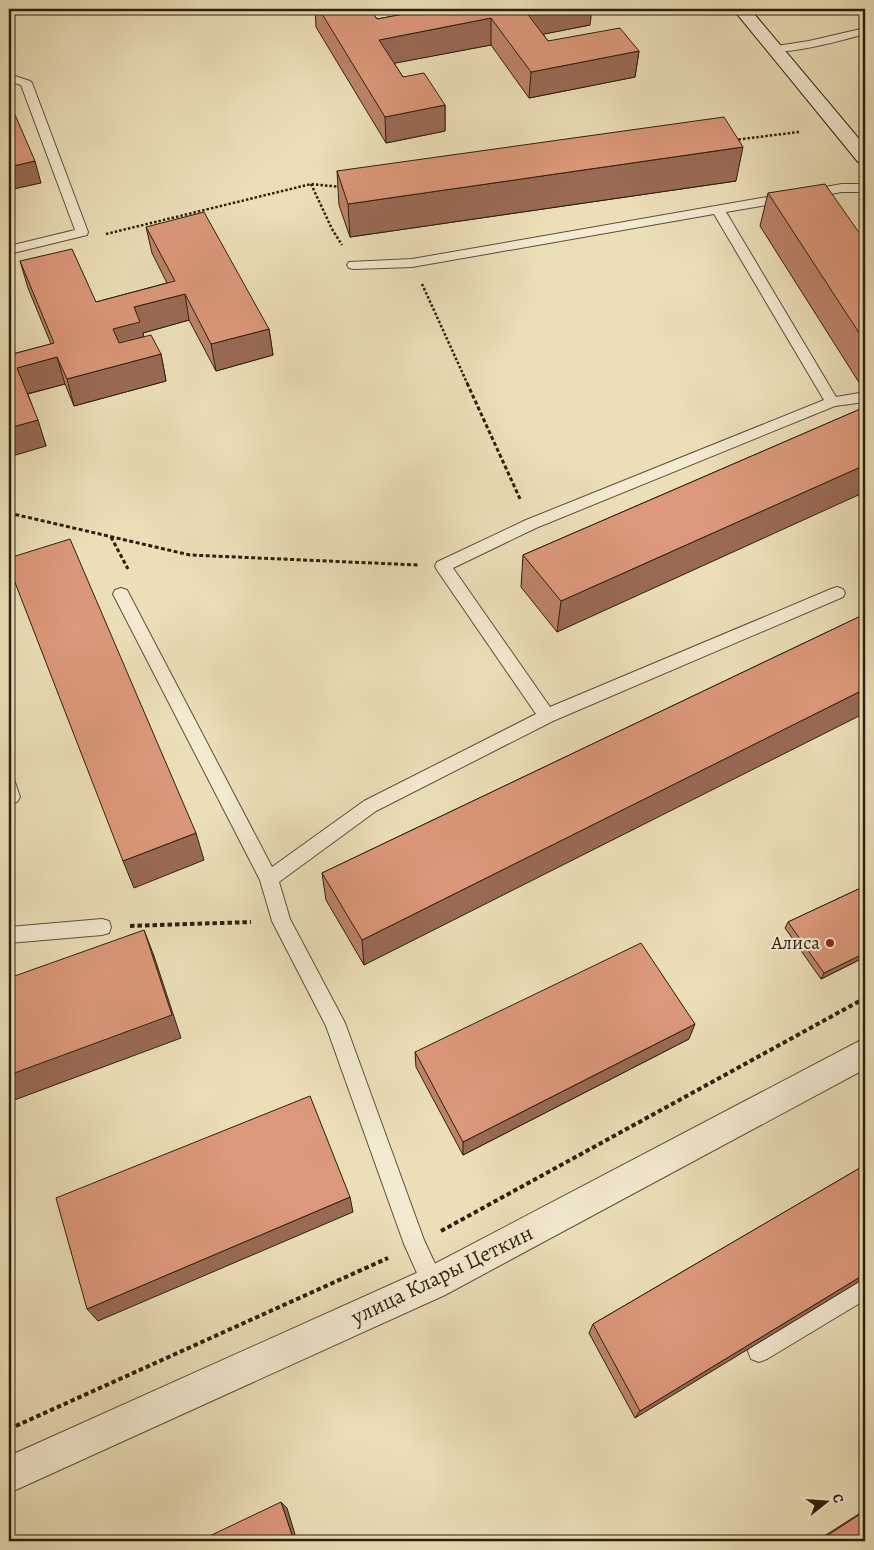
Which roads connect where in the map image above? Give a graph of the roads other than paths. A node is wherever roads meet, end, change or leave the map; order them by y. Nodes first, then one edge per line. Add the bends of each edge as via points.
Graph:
1 (741, 9) edge
2 (865, 30) edge
3 (776, 49) junction
4 (9, 77) edge
5 (865, 158) edge
6 (865, 188) edge
7 (718, 210) junction
8 (9, 250) edge
9 (354, 264) road end
10 (865, 397) edge
11 (832, 402) junction
12 (838, 593) dead end
13 (121, 594) dead end
14 (547, 716) junction
15 (269, 879) junction
16 (102, 927) road end
17 (9, 935) edge
18 (865, 1054) edge
19 (432, 1283) junction
20 (865, 1288) edge
21 (760, 1351) edge
22 (9, 1475) edge

1 - 3 street
2 - 3 lane
3 - 5 street
4 - 8 lane via 26,83 82,232
6 - 7 lane via 842,188
7 - 9 lane via 412,264
7 - 11 lane
10 - 11 lane
11 - 14 lane via 531,524 443,566
12 - 14 lane
13 - 15 lane
14 - 15 lane via 370,806
15 - 19 lane via 281,922 335,1022
16 - 17 lane
18 - 19 street, улица Клары Цеткин
19 - 22 street, улица Клары Цеткин
20 - 21 lane

